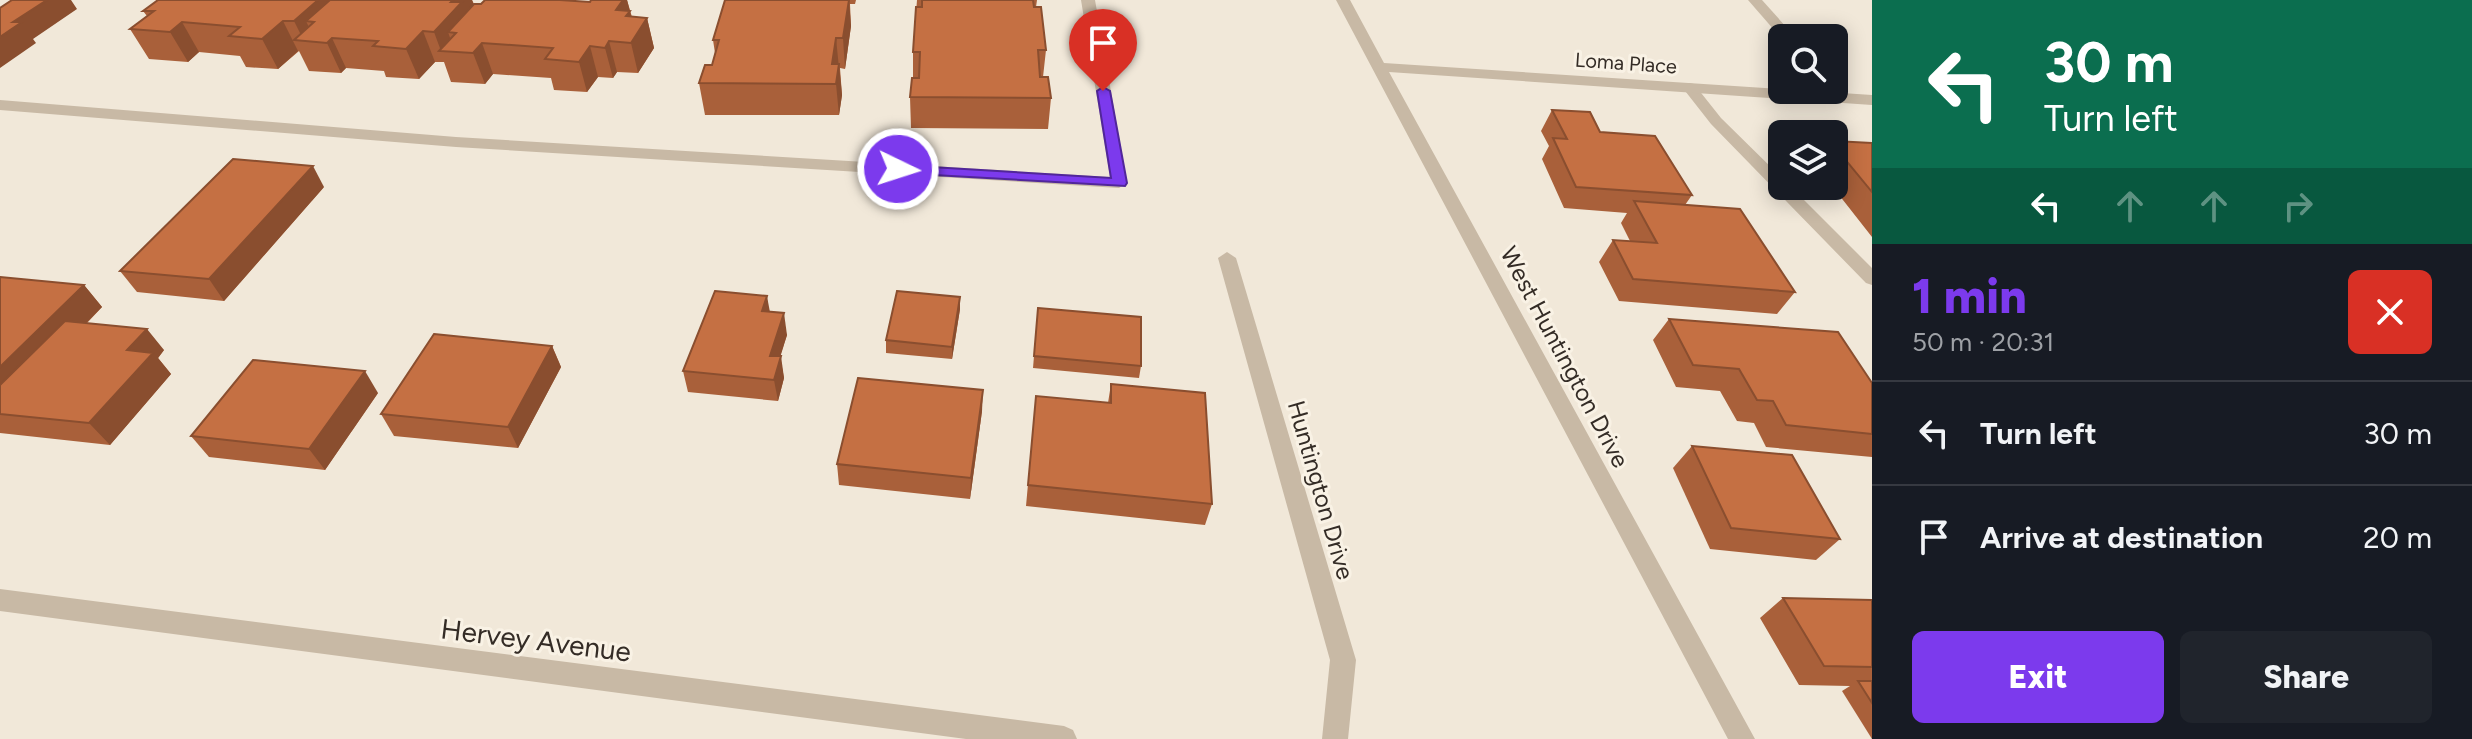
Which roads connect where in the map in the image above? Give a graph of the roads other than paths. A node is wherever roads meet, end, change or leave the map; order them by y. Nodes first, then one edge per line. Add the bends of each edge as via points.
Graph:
1 (1088, 0) edge
2 (1343, 0) edge
3 (1755, 0) edge
4 (1776, 24) edge
5 (1378, 67) junction
6 (1689, 87) junction
7 (1768, 91) edge
8 (1848, 96) edge
9 (1872, 100) edge
10 (0, 105) edge
11 (1227, 258) dead end
12 (1872, 279) edge
13 (0, 600) edge
14 (1064, 739) edge
15 (1335, 739) edge
16 (1742, 739) edge

1 - 10 street via 1119,183 456,142
2 - 5 street, West Huntington Drive
3 - 4 street
5 - 6 street, Loma Place
5 - 16 street, West Huntington Drive
6 - 7 street, Loma Place
6 - 12 street
8 - 9 street, Loma Place
11 - 15 street, Huntington Drive via 1343,660
13 - 14 street, Hervey Avenue

